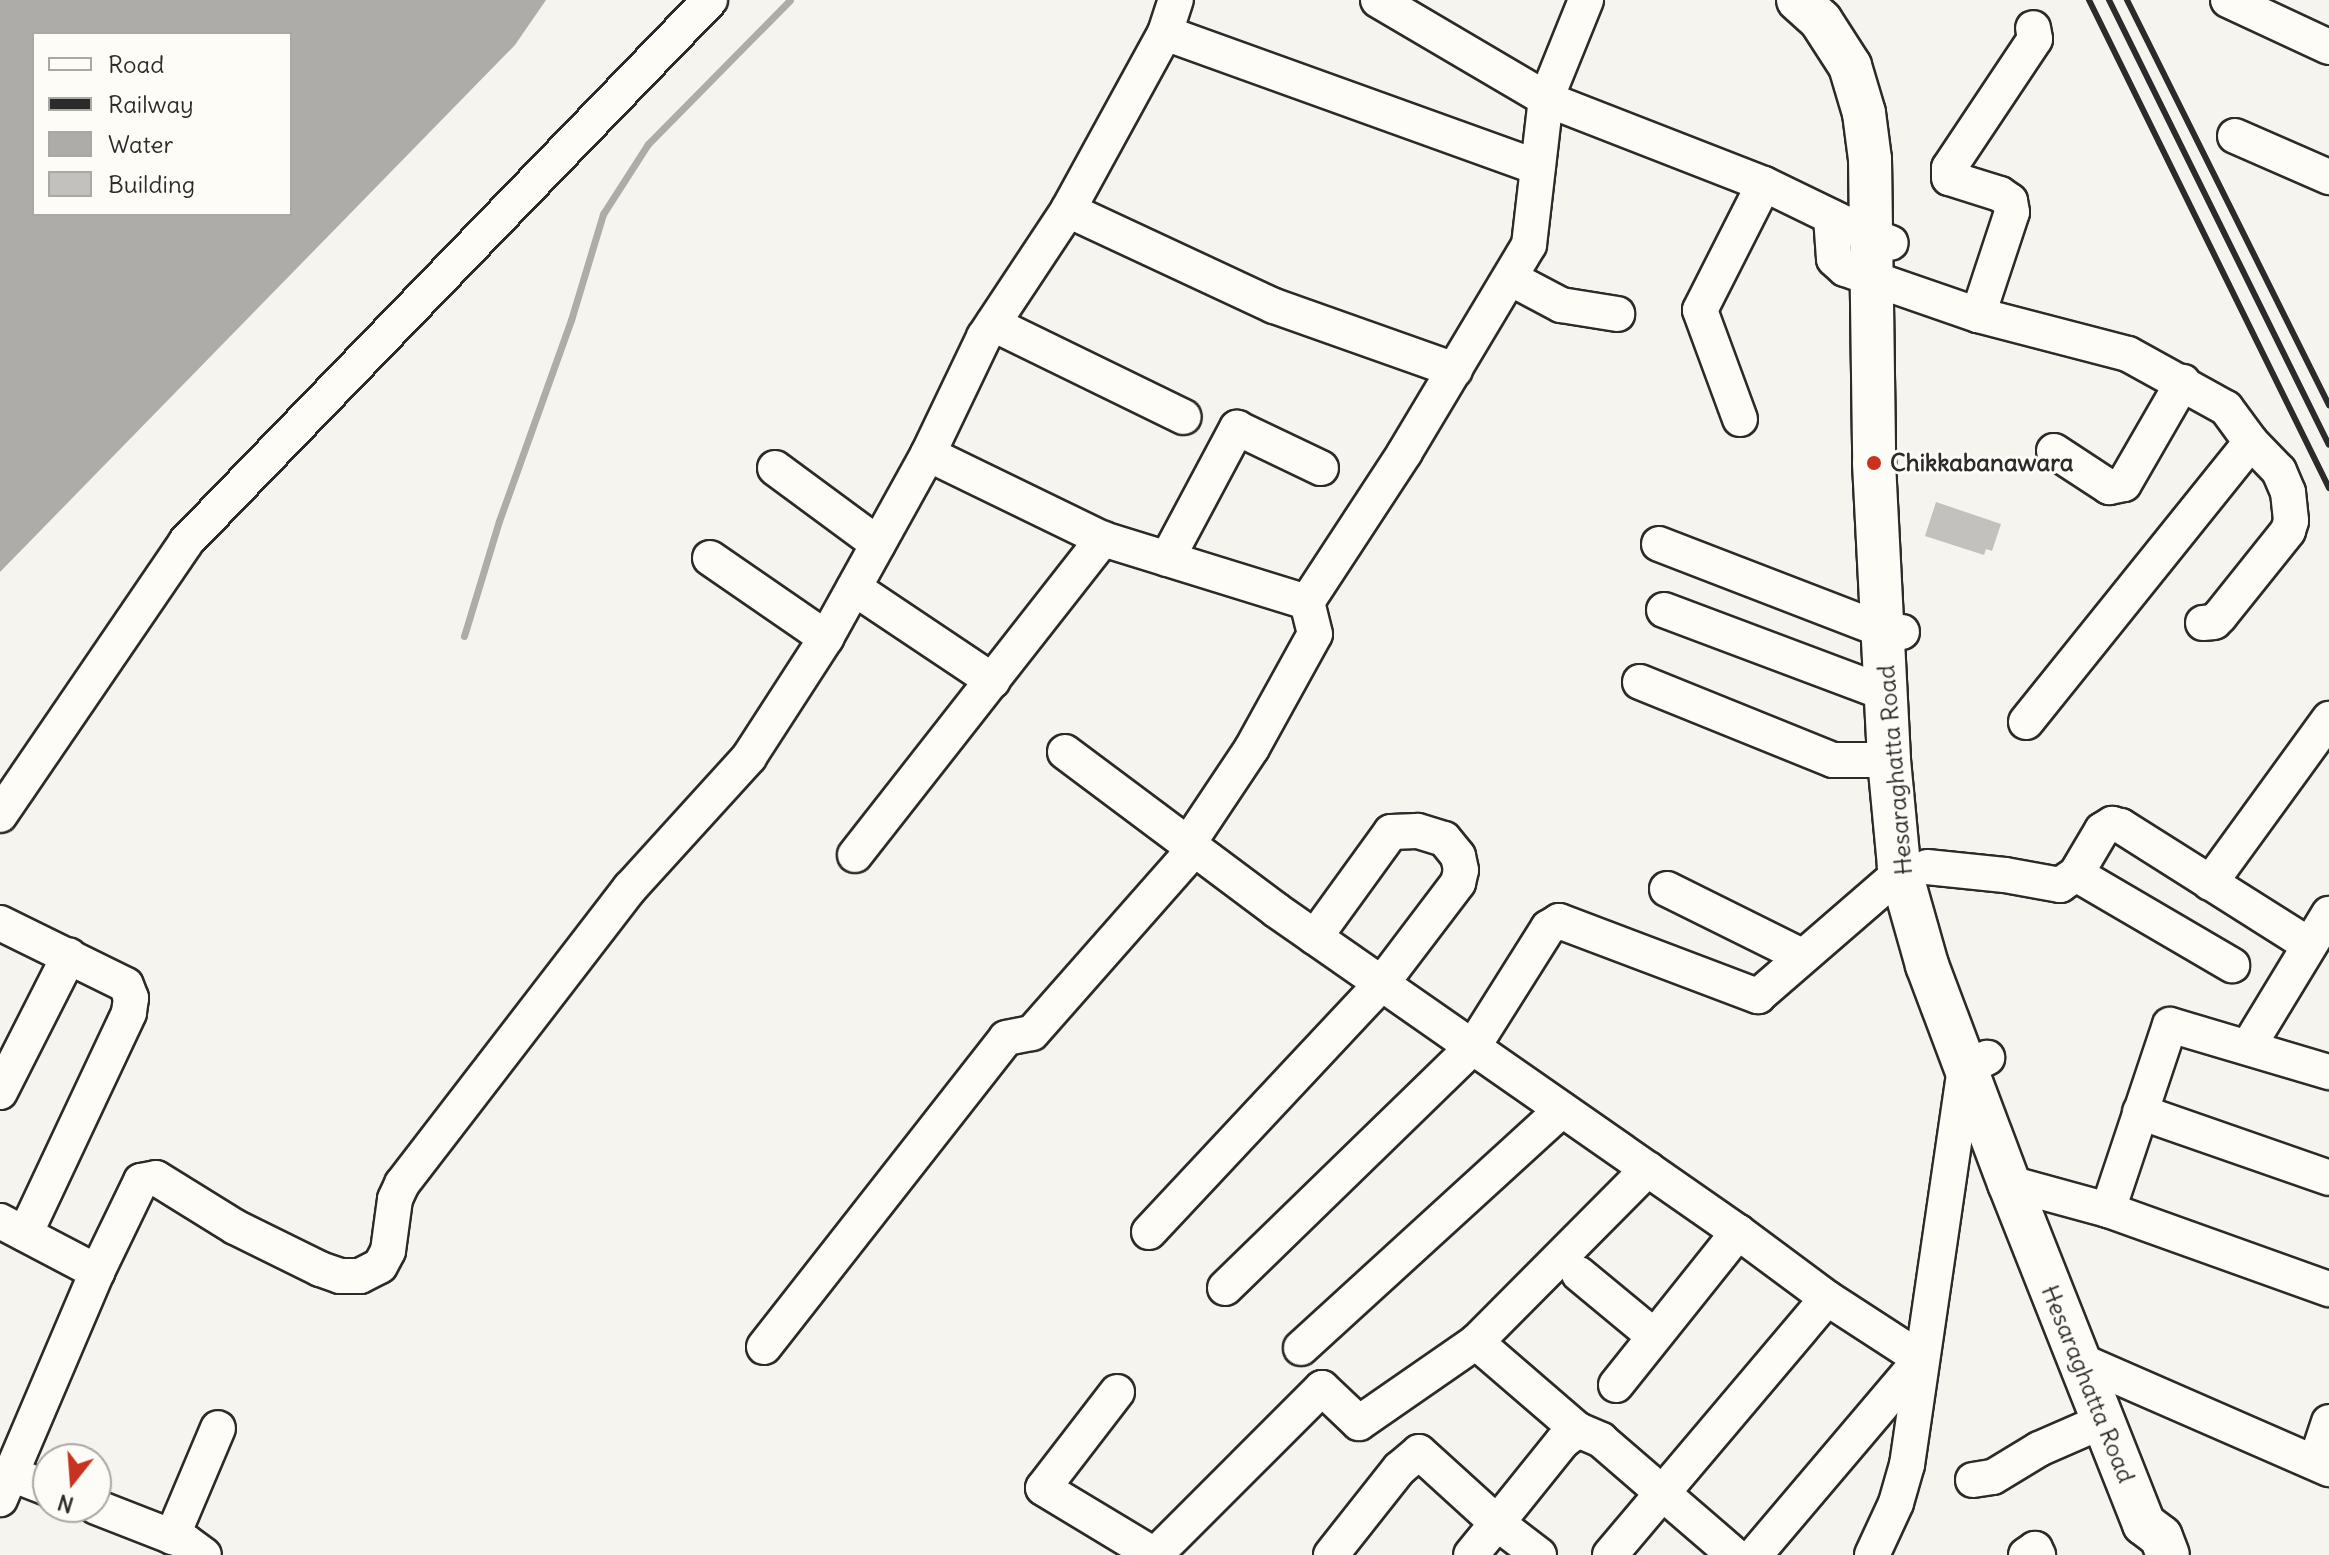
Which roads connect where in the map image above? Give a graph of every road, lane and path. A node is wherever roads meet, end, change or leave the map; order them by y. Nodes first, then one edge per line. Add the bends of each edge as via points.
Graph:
1 (710, 0) edge
2 (1176, 0) edge
3 (1378, 0) edge
4 (1586, 0) edge
5 (1798, 0) edge
6 (1830, 0) edge
7 (2228, 0) edge
8 (2033, 28) dead end
9 (1165, 33) junction
10 (2329, 47) edge
11 (1546, 99) junction
12 (2235, 136) dead end
13 (1538, 167) junction
14 (2329, 177) edge
15 (1764, 184) junction
16 (1068, 210) junction
17 (1831, 217) junction
18 (1880, 239) junction
19 (1510, 278) junction
20 (1880, 282) junction
21 (1617, 314) dead end
22 (1978, 315) junction
23 (993, 324) junction
24 (1455, 370) junction
25 (2183, 382) junction
26 (1184, 417) dead end
27 (1740, 419) dead end
28 (2251, 442) junction
29 (2054, 451) dead end
30 (928, 454) junction
31 (775, 468) dead end
32 (1321, 468) dead end
33 (1103, 539) junction
34 (878, 544) junction
35 (1659, 544) dead end
36 (710, 558) dead end
37 (1167, 559) junction
38 (854, 588) junction
39 (1307, 602) junction
40 (1664, 610) dead end
41 (2203, 623) dead end
42 (1893, 632) junction
43 (826, 638) junction
44 (993, 681) junction
45 (1640, 682) dead end
46 (1885, 693) junction
47 (2329, 719) edge
48 (2026, 722) dead end
49 (1065, 752) dead end
50 (1889, 760) junction
51 (0, 815) edge
52 (1191, 846) junction
53 (855, 855) dead end
54 (1914, 870) junction
55 (2076, 874) junction
56 (2210, 883) junction
57 (1667, 889) dead end
58 (2329, 914) edge
59 (0, 923) edge
60 (1315, 937) junction
61 (2309, 945) junction
62 (69, 956) junction
63 (1802, 956) junction
64 (2232, 965) dead end
65 (1382, 983) junction
66 (1473, 1047) junction
67 (2248, 1047) junction
68 (1976, 1063) junction
69 (2329, 1072) edge
70 (0, 1092) edge
71 (1562, 1110) junction
72 (2140, 1112) junction
73 (1648, 1169) junction
74 (2329, 1178) edge
75 (2023, 1187) junction
76 (2108, 1210) junction
77 (13, 1228) edge
78 (1149, 1232) dead end
79 (1738, 1232) junction
80 (97, 1272) junction
81 (1579, 1274) dead end
82 (2326, 1278) edge
83 (1225, 1288) dead end
84 (1827, 1298) junction
85 (1654, 1336) junction
86 (1476, 1342) junction
87 (764, 1347) dead end
88 (1301, 1348) dead end
89 (1921, 1359) junction
90 (2094, 1366) junction
91 (1616, 1385) dead end
92 (1117, 1392) dead end
93 (2103, 1421) junction
94 (2329, 1422) edge
95 (218, 1428) dead end
96 (1578, 1430) junction
97 (2322, 1465) edge
98 (1973, 1480) dead end
99 (5, 1486) edge
100 (32, 1487) edge
101 (1662, 1493) junction
102 (112, 1513) edge
103 (1497, 1523) junction
104 (172, 1537) junction
105 (2165, 1546) edge
106 (204, 1555) edge
107 (1155, 1555) edge
108 (1331, 1555) edge
109 (1471, 1555) edge
110 (1539, 1555) edge
111 (1610, 1555) edge
112 (1734, 1555) edge
113 (1755, 1555) edge
114 (1872, 1555) edge
115 (2026, 1555) edge
116 (2038, 1555) edge

1 - 51 street via 186,542
2 - 9 street
3 - 11 street
4 - 11 street
5 - 18 main road via 1821,21 1850,66 1864,113
6 - 18 main road via 1850,21 1876,79 1885,121
7 - 10 street
8 - 22 street via 2035,39 1949,168 1949,178 2010,201 2012,212
9 - 13 street
9 - 16 street
11 - 13 street
11 - 15 street
12 - 14 street
13 - 19 street via 1529,245
15 - 17 street
15 - 27 street via 1700,310
16 - 23 street
16 - 24 street via 1274,306
17 - 18 street
17 - 20 street via 1834,259 1845,269
18 - 20 main road
19 - 21 street via 1561,305
19 - 24 street
20 - 22 street
20 - 42 main road
22 - 25 street via 2128,354
23 - 26 street
23 - 30 street
24 - 39 street
25 - 28 street via 2226,408
25 - 29 street via 2124,484 2109,487
28 - 41 street via 2279,471 2291,521 2220,616
28 - 48 street
30 - 33 street
30 - 34 street
31 - 34 street
32 - 37 street via 1237,428
33 - 37 street
33 - 44 street
34 - 38 street
35 - 42 street
36 - 43 street
37 - 39 street
38 - 43 street
38 - 44 street
39 - 52 street via 1315,634
40 - 46 street
42 - 46 main road, Hesaraghatta Road
42 - 54 main road via 1913,782
43 - 80 street via 749,757 630,888 402,1184 380,1266 360,1276 320,1269 235,1227 156,1178 141,1181
44 - 53 street
45 - 50 street via 1833,760
46 - 50 main road, Hesaraghatta Road
47 - 56 street
49 - 52 street
50 - 54 main road, Hesaraghatta Road
52 - 60 street
52 - 87 street via 1032,1033 1006,1038
54 - 55 street via 2005,875 2060,885
54 - 63 street
54 - 68 main road via 1971,1017
55 - 56 street via 2102,830 2112,824
55 - 64 street
56 - 61 street
57 - 63 street
58 - 61 street
59 - 62 street
60 - 65 street
60 - 65 street via 1391,832 1417,831 1444,839 1458,856 1458,883
61 - 67 street
62 - 70 street
62 - 77 street via 126,985 129,1013
63 - 66 street via 1758,996 1559,921 1540,937
65 - 66 street
65 - 78 street
66 - 71 street
66 - 83 street
67 - 69 street
67 - 72 street via 2170,1025
68 - 75 main road
68 - 89 street
71 - 73 street
71 - 88 street
72 - 74 street
72 - 76 street
73 - 79 street
73 - 86 street
75 - 76 street
75 - 90 main road
76 - 82 street
77 - 80 street
79 - 84 street
79 - 85 street
80 - 99 street
81 - 85 street
84 - 89 street
84 - 101 street
85 - 91 street
86 - 96 street
86 - 107 street via 1359,1423 1322,1388
89 - 113 street
89 - 114 street via 1907,1465
90 - 93 main road, Hesaraghatta Road
90 - 97 street
90 - 105 main road via 2169,1514
92 - 107 street via 1043,1488
93 - 98 street via 2039,1449 1993,1477
93 - 105 main road, Hesaraghatta Road via 2144,1524
94 - 97 street
95 - 104 street
96 - 101 street via 1601,1440
96 - 103 street via 1563,1441
99 - 100 street
101 - 111 street
101 - 112 street
102 - 104 street
103 - 108 street via 1419,1452 1399,1469
103 - 109 street
103 - 110 street
104 - 106 street
115 - 116 street via 2035,1549

